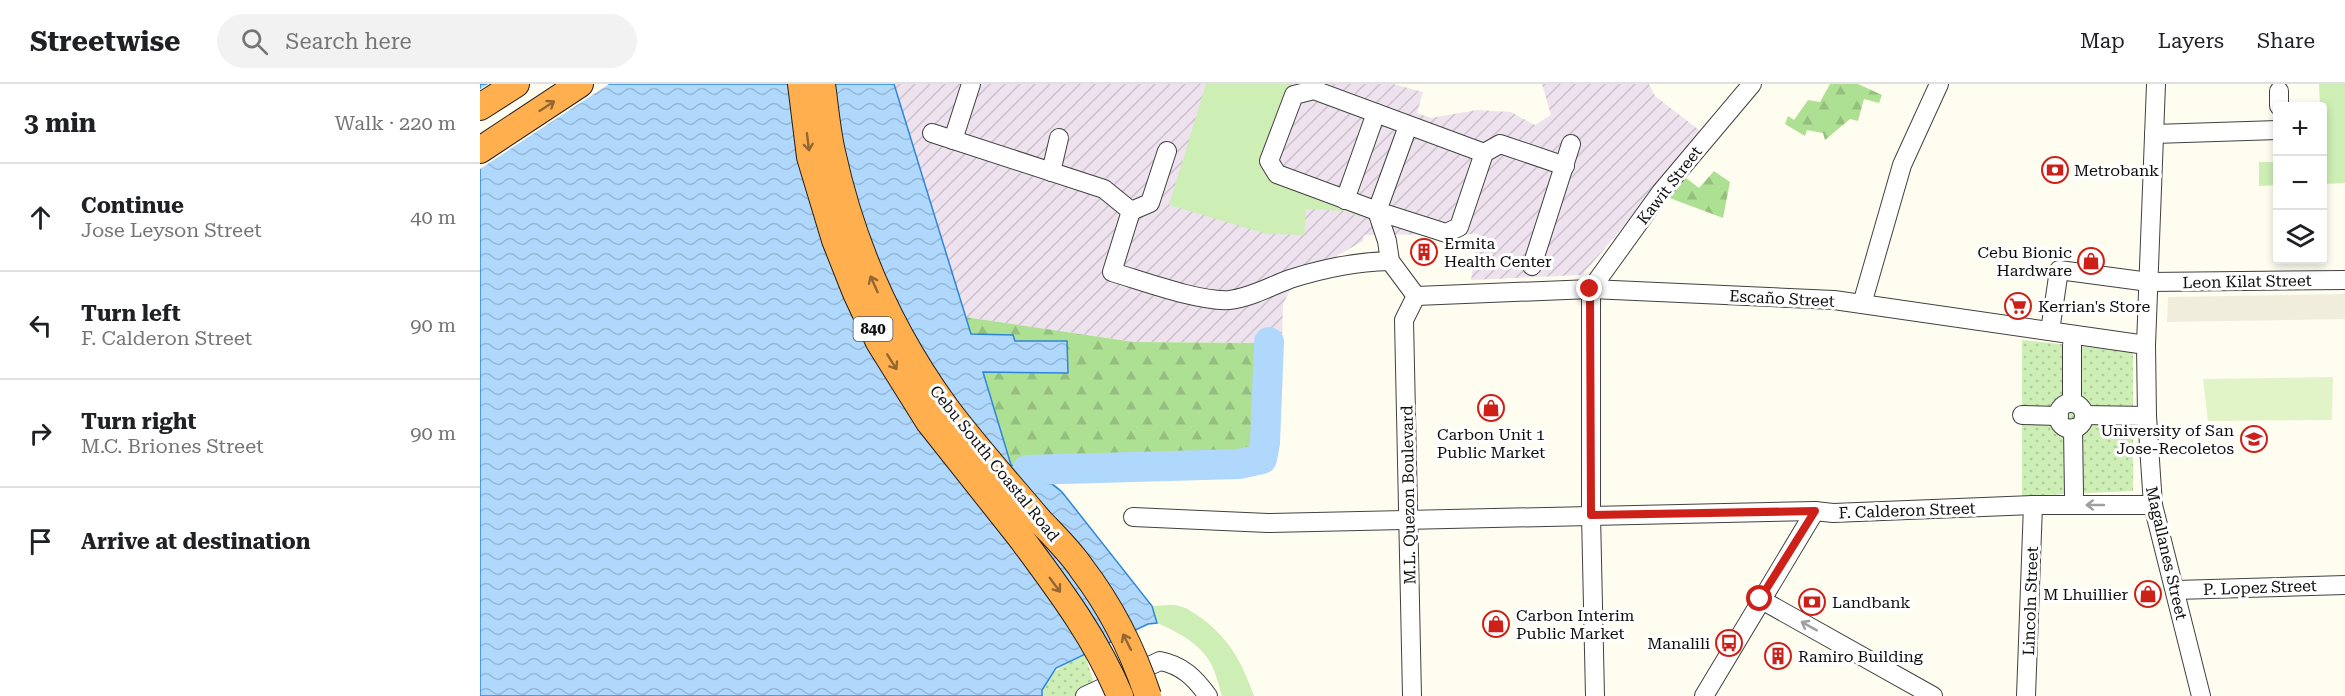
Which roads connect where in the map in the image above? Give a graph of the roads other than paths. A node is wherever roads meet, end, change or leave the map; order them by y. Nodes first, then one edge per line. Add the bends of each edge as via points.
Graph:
1 (516, 84) edge
2 (580, 84) edge
3 (801, 84) edge
4 (822, 84) edge
5 (971, 84) edge
6 (1752, 84) edge
7 (1939, 84) edge
8 (2156, 84) edge
9 (480, 107) edge
10 (1376, 113) junction
11 (1408, 126) junction
12 (2273, 129) edge
13 (932, 134) dead end
14 (2154, 134) junction
15 (1059, 138) dead end
16 (953, 140) junction
17 (1571, 144) dead end
18 (480, 150) edge
19 (1167, 151) dead end
20 (1484, 153) junction
21 (1565, 166) junction
22 (1051, 172) junction
23 (1345, 200) junction
24 (1131, 211) junction
25 (1377, 211) junction
26 (1390, 261) junction
27 (1532, 266) dead end
28 (2345, 280) edge
29 (2149, 282) junction
30 (1590, 289) junction
31 (1416, 296) junction
32 (1862, 304) junction
33 (2050, 331) junction
34 (2072, 345) dead end
35 (2146, 345) junction
36 (2022, 415) dead end
37 (2076, 415) junction
38 (2147, 416) junction
39 (2074, 495) dead end
40 (2033, 505) junction
41 (2153, 505) junction
42 (1815, 511) junction
43 (1591, 515) junction
44 (1133, 518) dead end
45 (1408, 520) junction
46 (2345, 585) edge
47 (2176, 590) junction
48 (1760, 599) junction
49 (1085, 696) edge
50 (1120, 696) edge
51 (1148, 696) edge
52 (1208, 696) edge
53 (1412, 696) edge
54 (1594, 696) edge
55 (1704, 696) edge
56 (1933, 696) edge
57 (2026, 696) edge
58 (2201, 696) edge

1 - 9 highway
18 -> 2 highway
3 -> 50 highway, Cebu South Coastal Road / 840, bridge via 810,158 831,230 879,342 929,422 1059,590
51 -> 4 highway, Cebu South Coastal Road / 840, bridge via 1112,614 1082,568 946,408 899,335 855,236 831,151
5 - 16 street
6 - 30 street, Kawit Street via 1661,192
7 - 32 street via 1902,165
8 - 14 street, Magallanes Street
10 - 11 street
10 - 23 street
10 - 23 street via 1314,90 1294,95 1269,161 1277,174
11 - 20 street
11 - 25 street
12 - 14 street
13 - 16 street
14 - 29 street, Magallanes Street
15 - 22 street
16 - 22 street
17 - 21 street
19 - 24 street via 1150,203
20 - 21 street via 1500,144
20 - 25 street via 1459,227 1446,233
21 - 27 street
22 - 24 street via 1104,189
23 - 25 street
24 - 26 street via 1112,272 1205,298 1241,298 1339,265
25 - 26 street
26 - 31 street
28 - 29 street, Leon Kilat Street
29 - 33 street, Leon Kilat Street via 2059,270
29 - 35 street, Magallanes Street
30 - 31 street, Escaño Street
30 - 32 street, Escaño Street
30 - 43 street
31 - 45 street, M.L. Quezon Boulevard via 1404,320
32 - 33 street, Escaño Street
33 - 35 street, Escaño Street
34 - 37 street
35 - 38 street, Magallanes Street
36 - 37 street via 2059,416 2064,405
37 - 38 street
37 - 39 street
38 - 41 street, Magallanes Street
41 -> 40 street, F. Calderon Street
40 - 42 street, F. Calderon Street
40 - 57 street, Lincoln Street
41 - 47 street, Magallanes Street
42 - 43 street, F. Calderon Street
42 - 48 street
43 - 45 street, F. Calderon Street
43 - 54 street
44 - 45 street, F. Calderon Street via 1268,523
45 - 53 street, M.L. Quezon Boulevard
46 - 47 street, P. Lopez Street
47 - 58 street, Magallanes Street
48 - 55 street
56 -> 48 street
49 - 52 street via 1160,661 1187,671

